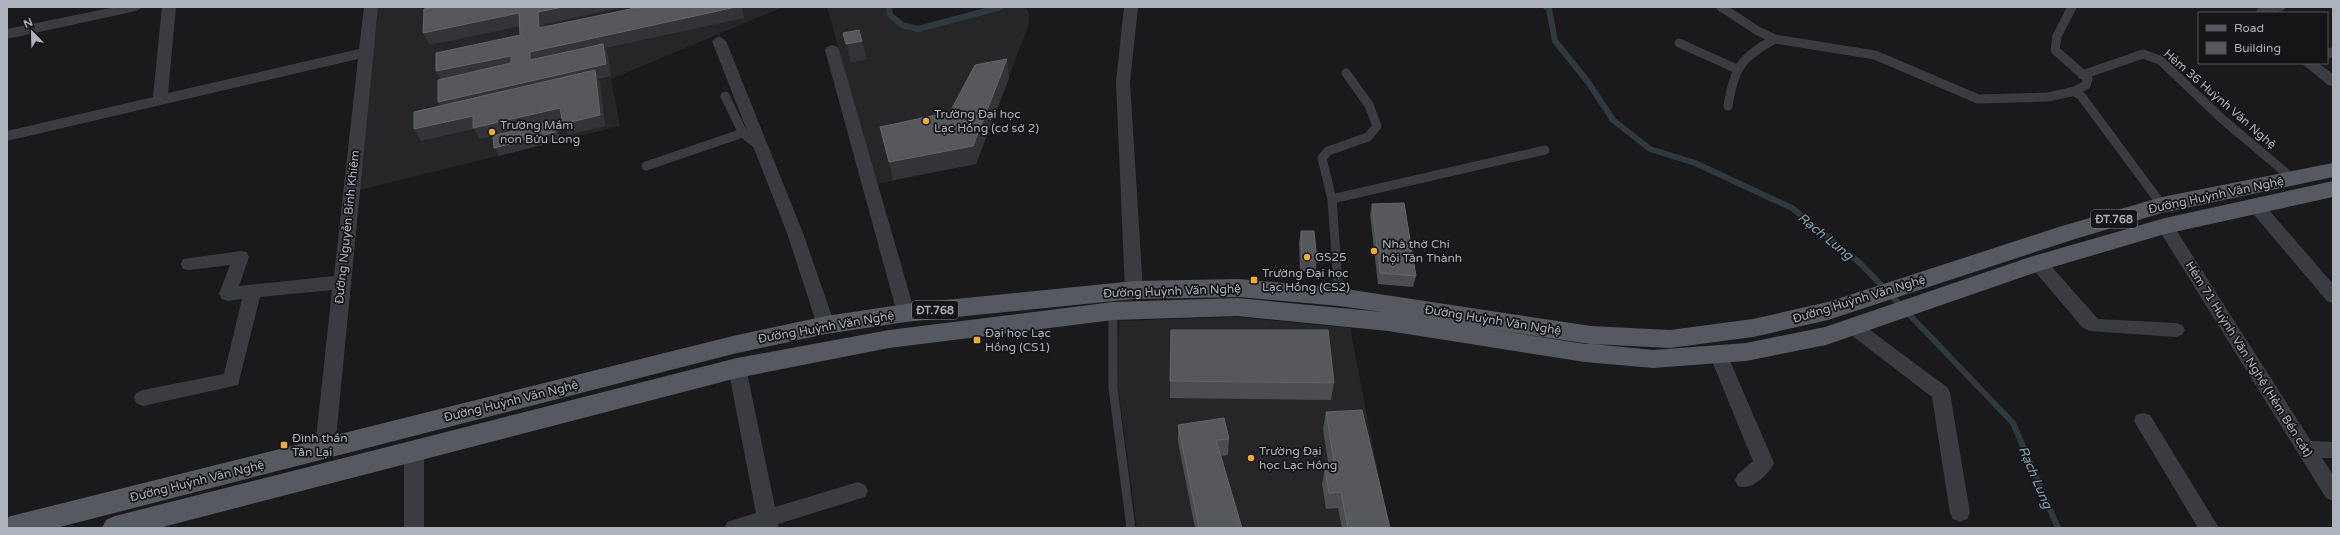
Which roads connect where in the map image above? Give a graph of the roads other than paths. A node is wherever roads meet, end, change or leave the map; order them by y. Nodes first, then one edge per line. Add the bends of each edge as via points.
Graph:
1 (136, 7) edge
2 (169, 7) edge
3 (371, 7) edge
4 (1131, 7) edge
5 (1721, 7) edge
6 (2072, 7) edge
7 (2279, 7) edge
8 (2261, 11) edge
9 (7, 34) edge
10 (1775, 38) junction
11 (719, 42) dead end
12 (1679, 43) dead end
13 (832, 50) dead end
14 (367, 52) junction
15 (2309, 64) edge
16 (1736, 69) junction
17 (1346, 73) dead end
18 (2082, 75) junction
19 (2333, 82) edge
20 (2074, 91) junction
21 (725, 96) dead end
22 (160, 100) junction
23 (1728, 106) dead end
24 (743, 133) junction
25 (7, 136) edge
26 (761, 148) junction
27 (1545, 150) dead end
28 (646, 166) dead end
29 (2333, 170) edge
30 (2292, 178) junction
31 (2333, 189) edge
32 (1332, 199) junction
33 (2256, 206) junction
34 (2163, 216) junction
35 (2038, 263) junction
36 (189, 264) dead end
37 (342, 282) junction
38 (1134, 290) junction
39 (254, 291) junction
40 (2333, 296) edge
41 (1339, 297) junction
42 (1238, 298) junction
43 (1113, 311) junction
44 (906, 313) junction
45 (826, 325) junction
46 (1852, 326) junction
47 (2176, 330) dead end
48 (1718, 354) junction
49 (737, 368) junction
50 (143, 398) dead end
51 (2143, 421) dead end
52 (325, 448) junction
53 (414, 450) junction
54 (2305, 450) junction
55 (2333, 450) edge
56 (322, 475) junction
57 (1745, 480) dead end
58 (858, 492) dead end
59 (2333, 492) edge
60 (1960, 513) dead end
61 (768, 524) edge
62 (11, 528) edge
63 (115, 528) edge
64 (414, 528) edge
65 (734, 528) edge
66 (1131, 528) edge
67 (2209, 528) edge

1 - 9 street
2 - 22 street
3 - 14 street, Đường Nguyễn Bỉnh Khiêm
4 - 38 street via 1123,82
5 - 10 lane via 1758,31
6 - 18 lane via 2057,36 2055,50
7 - 8 street
10 - 16 lane via 1751,51
10 - 20 lane via 1796,44 1875,55 1978,99 2013,99 2059,95
11 - 26 street
12 - 16 lane
13 - 44 street
14 - 22 street
14 - 37 street, Đường Nguyễn Bỉnh Khiêm
15 - 19 street
16 - 23 lane via 1732,76
17 - 32 lane via 1369,105 1377,126 1368,136 1328,151 1322,158
18 - 20 lane via 2088,79 2086,85
18 - 30 lane, Hẻm 36 Huỳnh Văn Nghệ via 2144,54 2152,56 2160,60 2221,118
20 - 34 lane via 2082,97
21 - 24 lane
22 - 25 street
24 - 26 lane
24 - 28 lane
26 - 45 street via 795,233
27 - 32 lane
29 - 30 main road, Đường Huỳnh Văn Nghệ / ĐT.768
30 - 34 main road, Đường Huỳnh Văn Nghệ / ĐT.768
31 - 33 main road, Đường Huỳnh Văn Nghệ / ĐT.768
32 - 41 lane
33 - 34 main road, Đường Huỳnh Văn Nghệ / ĐT.768
33 - 40 street
34 - 35 main road, Đường Huỳnh Văn Nghệ / ĐT.768
34 - 41 main road, Đường Huỳnh Văn Nghệ / ĐT.768 via 2070,232 1828,311 1753,328 1670,339 1591,335
34 - 54 street, Hẻm 71 Huỳnh Văn Nghệ (Hẻm Bến cát)
35 - 46 main road, Đường Huỳnh Văn Nghệ / ĐT.768
35 - 47 street via 2088,322 2095,326
36 - 39 street via 241,257 228,294
37 - 39 street
37 - 52 street, Đường Nguyễn Bỉnh Khiêm
38 - 42 main road, Đường Huỳnh Văn Nghệ / ĐT.768
38 - 44 main road, Đường Huỳnh Văn Nghệ / ĐT.768
39 - 50 street via 232,380
41 - 42 main road, Đường Huỳnh Văn Nghệ / ĐT.768
42 - 43 main road, Đường Huỳnh Văn Nghệ / ĐT.768
42 - 48 main road, Đường Huỳnh Văn Nghệ / ĐT.768 via 1585,353 1653,359
43 - 49 main road, Đường Huỳnh Văn Nghệ / ĐT.768 via 889,338
43 - 66 lane via 1113,388
44 - 45 main road, Đường Huỳnh Văn Nghệ / ĐT.768
45 - 52 main road, Đường Huỳnh Văn Nghệ / ĐT.768 via 732,345
46 - 48 main road, Đường Huỳnh Văn Nghệ / ĐT.768 via 1826,336 1746,352
46 - 60 street via 1940,394
48 - 57 street via 1764,463
49 - 53 main road, Đường Huỳnh Văn Nghệ / ĐT.768
49 - 61 street
51 - 67 street
52 - 56 main road
52 - 62 main road, Đường Huỳnh Văn Nghệ / ĐT.768
53 - 56 main road, Đường Huỳnh Văn Nghệ / ĐT.768
53 - 64 street
54 - 55 street
54 - 59 street, Hẻm 71 Huỳnh Văn Nghệ (Hẻm Bến cát)
56 - 63 main road, Đường Huỳnh Văn Nghệ / ĐT.768
58 - 61 street
61 - 65 street

